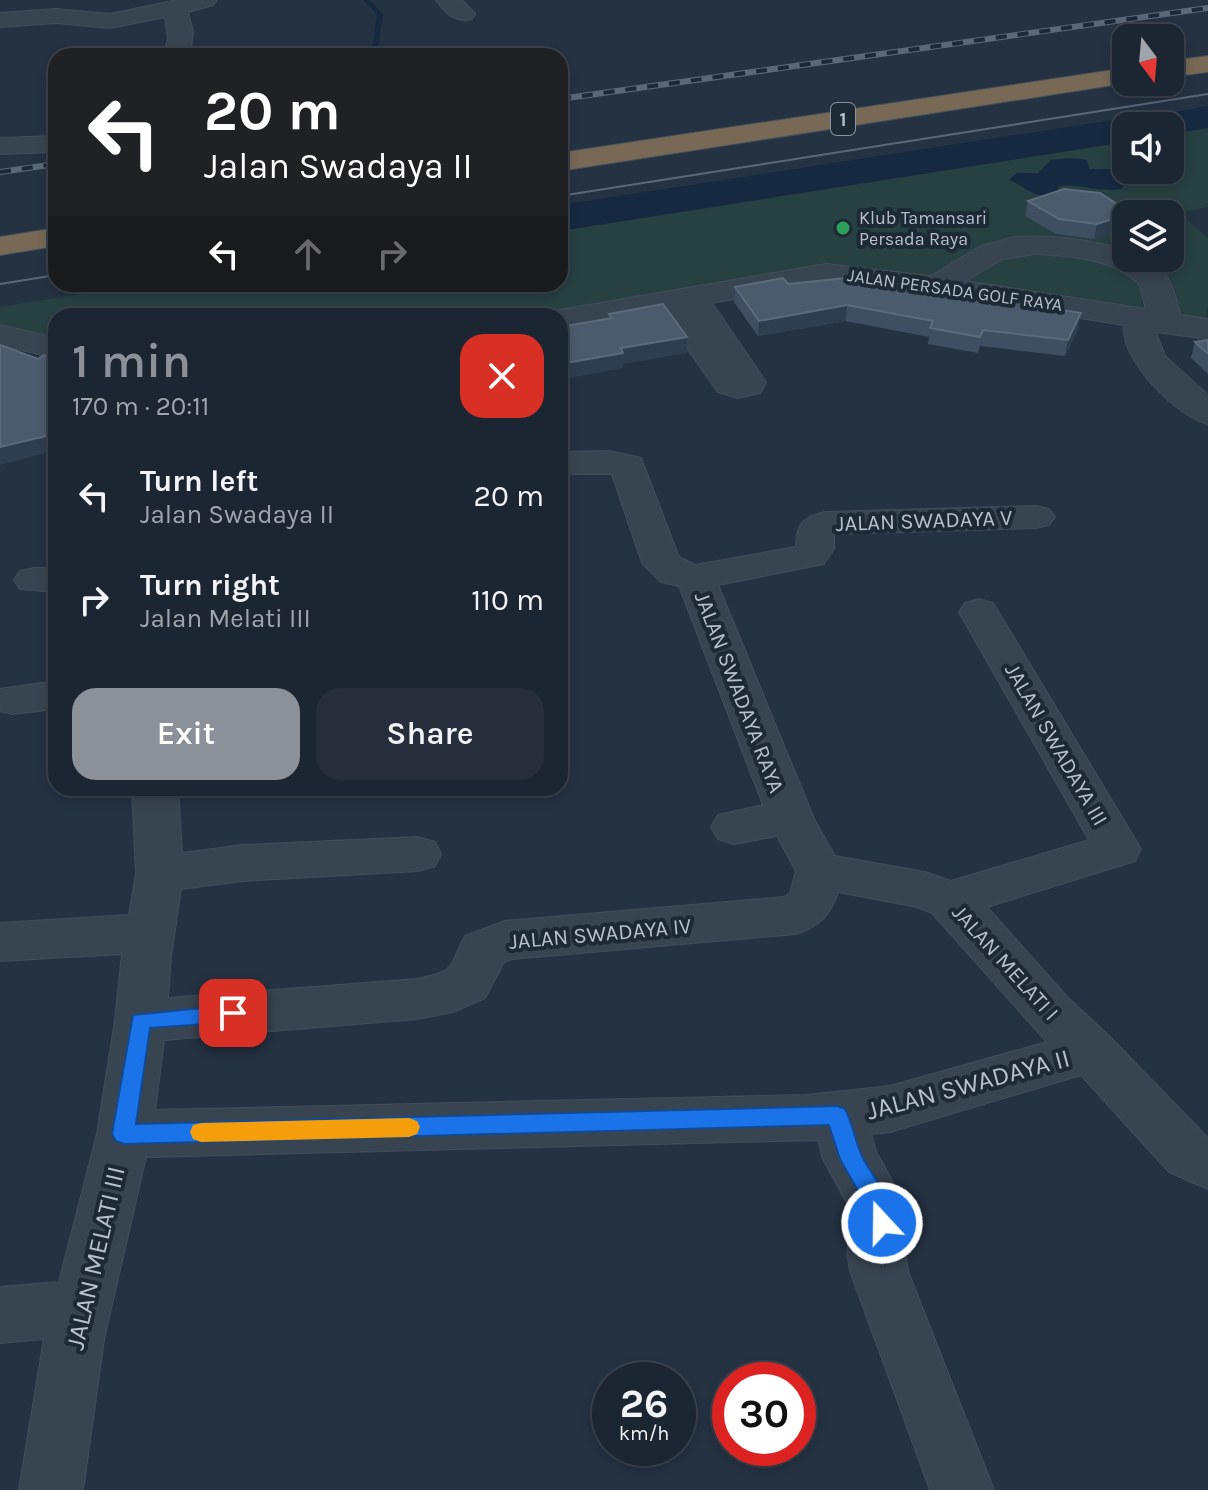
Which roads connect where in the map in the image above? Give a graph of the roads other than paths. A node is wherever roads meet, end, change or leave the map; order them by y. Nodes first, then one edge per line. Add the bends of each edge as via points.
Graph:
1 (205, 0) edge
2 (174, 8) junction
3 (0, 20) edge
4 (178, 48) edge
5 (1112, 52) edge
6 (1079, 57) dead end
7 (1208, 64) edge
8 (1184, 67) edge
9 (1112, 78) edge
10 (48, 144) edge
11 (0, 146) edge
12 (568, 161) edge
13 (48, 238) edge
14 (0, 246) edge
15 (1112, 266) edge
16 (1158, 272) edge
17 (936, 286) junction
18 (568, 319) edge
19 (1153, 319) junction
20 (1208, 329) edge
21 (0, 335) edge
22 (48, 346) edge
23 (1208, 413) edge
24 (568, 463) edge
25 (1036, 517) dead end
26 (695, 577) junction
27 (979, 612) dead end
28 (48, 696) edge
29 (12, 700) dead end
30 (155, 796) edge
31 (734, 827) dead end
32 (801, 838) junction
33 (418, 854) dead end
34 (160, 874) junction
35 (949, 900) junction
36 (149, 933) junction
37 (0, 942) edge
38 (141, 1021) junction
39 (1091, 1051) junction
40 (838, 1115) junction
41 (124, 1134) junction
42 (1208, 1165) edge
43 (81, 1308) junction
44 (0, 1315) edge
45 (51, 1490) edge
46 (962, 1490) edge

1 - 2 street
2 - 3 street via 110,21 56,16
2 - 4 street
5 - 6 highway
7 - 8 highway
9 - 12 highway, 1
10 - 11 street
13 - 14 highway
15 - 17 street via 988,255
16 - 19 street
17 - 18 street, JALAN PERSADA GOLF RAYA via 826,273
17 - 19 street, JALAN PERSADA GOLF RAYA
19 - 20 street, JALAN PERSADA GOLF RAYA
19 - 23 street via 1140,343
21 - 22 street
24 - 26 street, JALAN SWADAYA RAYA via 628,466 662,563 675,573
25 - 26 street, JALAN SWADAYA V via 825,523 815,529 810,556
26 - 32 street, JALAN SWADAYA RAYA
27 - 35 street, JALAN SWADAYA III via 1118,849
28 - 29 street
30 - 34 street, JALAN MELATI III
31 - 32 street
32 - 35 street, JALAN MELATI I
32 - 38 street, JALAN SWADAYA IV via 811,902 796,915 505,940 483,950 471,982 417,999
33 - 34 street via 243,863
34 - 36 street, JALAN MELATI III
35 - 39 street, JALAN MELATI I
36 - 37 street
36 - 38 street, JALAN MELATI III
38 - 41 street, JALAN MELATI III
39 - 40 street, JALAN SWADAYA II via 890,1109
39 - 42 street, JALAN MELATI I via 1188,1155
40 - 41 street, JALAN SWADAYA II
40 - 46 street via 851,1159 879,1207 879,1271
41 - 43 street, JALAN MELATI III
43 - 44 street
43 - 45 street, JALAN MELATI III

